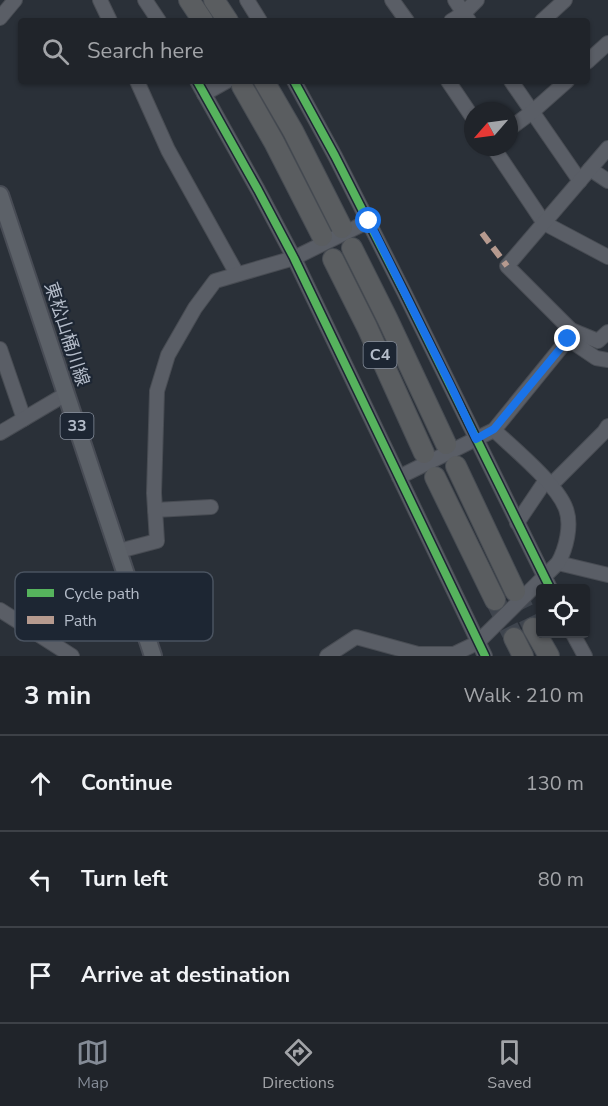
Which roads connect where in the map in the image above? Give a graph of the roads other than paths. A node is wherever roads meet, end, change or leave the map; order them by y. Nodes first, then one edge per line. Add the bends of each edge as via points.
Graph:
1 (15, 0) edge
2 (100, 0) edge
3 (145, 0) edge
4 (189, 0) edge
5 (214, 0) edge
6 (248, 0) edge
7 (455, 0) edge
8 (477, 0) edge
9 (565, 0) edge
10 (398, 3) edge
11 (467, 17) edge
12 (0, 18) edge
13 (109, 18) edge
14 (157, 18) edge
15 (201, 18) edge
16 (226, 18) edge
17 (258, 18) edge
18 (405, 18) edge
19 (546, 18) edge
20 (608, 43) edge
21 (590, 59) edge
22 (138, 84) edge
23 (198, 84) edge
24 (235, 84) edge
25 (266, 84) edge
26 (296, 84) edge
27 (450, 84) edge
28 (513, 84) edge
29 (564, 84) edge
30 (204, 94) junction
31 (464, 105) edge
32 (532, 112) junction
33 (518, 122) edge
34 (608, 148) edge
35 (499, 156) edge
36 (590, 169) junction
37 (580, 181) junction
38 (608, 181) edge
39 (0, 195) edge
40 (369, 221) junction
41 (544, 223) junction
42 (342, 228) dead end
43 (322, 236) dead end
44 (352, 248) dead end
45 (608, 257) edge
46 (294, 258) junction
47 (333, 259) dead end
48 (237, 274) junction
49 (608, 332) edge
50 (570, 334) junction
51 (0, 349) edge
52 (608, 360) edge
53 (66, 394) junction
54 (24, 419) junction
55 (608, 426) edge
56 (494, 429) junction
57 (0, 433) edge
58 (476, 439) junction
59 (446, 444) dead end
60 (424, 453) dead end
61 (456, 466) dead end
62 (399, 477) junction
63 (435, 477) dead end
64 (549, 482) junction
65 (211, 507) dead end
66 (155, 510) junction
67 (517, 523) junction
68 (119, 551) junction
69 (558, 563) junction
70 (126, 572) edge
71 (608, 575) edge
72 (547, 583) edge
73 (515, 591) tunnel mouth
74 (495, 600) tunnel mouth
75 (0, 610) edge
76 (15, 622) edge
77 (533, 628) tunnel mouth
78 (576, 638) edge
79 (39, 641) edge
80 (148, 641) edge
81 (477, 642) junction
82 (53, 652) edge
83 (72, 656) edge
84 (153, 656) edge
85 (327, 656) edge
86 (485, 656) edge
87 (549, 656) edge
88 (585, 656) edge

1 - 12 street
2 - 13 street
3 - 14 street
4 - 15 highway
5 - 16 highway
6 - 17 street
7 - 11 street
8 - 11 street
9 - 19 street
10 - 18 street
20 - 21 street
22 - 48 street via 168,150
23 - 30 street
24 - 30 street
24 - 43 highway via 274,142
25 - 42 highway
26 - 40 street
27 - 31 street
28 - 32 street
29 - 32 street
30 - 46 street
32 - 33 street
32 - 37 street
34 - 36 street
35 - 41 street
36 - 37 street
36 - 38 street
37 - 41 street
39 - 53 main road, 東松山桶川線 / 33
40 - 46 street
40 - 58 street
41 - 45 street
41 - 50 street via 507,266
44 - 59 highway, C4
46 - 48 street
46 - 62 street
47 - 60 highway, C4
48 - 66 street via 214,281 168,356 157,391
49 - 50 street via 598,341
50 - 52 street via 596,357
50 - 56 street
51 - 54 street
53 - 54 street
53 - 68 main road, 東松山桶川線 / 33
54 - 57 street
55 - 64 street
56 - 58 street
56 - 64 street
58 - 62 street
58 - 67 street
61 - 73 highway
62 - 81 street
63 - 74 highway
64 - 67 street
64 - 69 street via 567,511 564,552
65 - 66 street
66 - 68 street via 157,541
67 - 72 street
68 - 70 main road, 東松山桶川線 / 33
69 - 71 street
69 - 72 street
72 - 81 street
75 - 76 street
77 - 87 highway
78 - 88 street
79 - 82 street
80 - 84 main road, 東松山桶川線 / 33
81 - 85 street via 454,654 418,654 356,637
81 - 86 street
82 - 83 street

